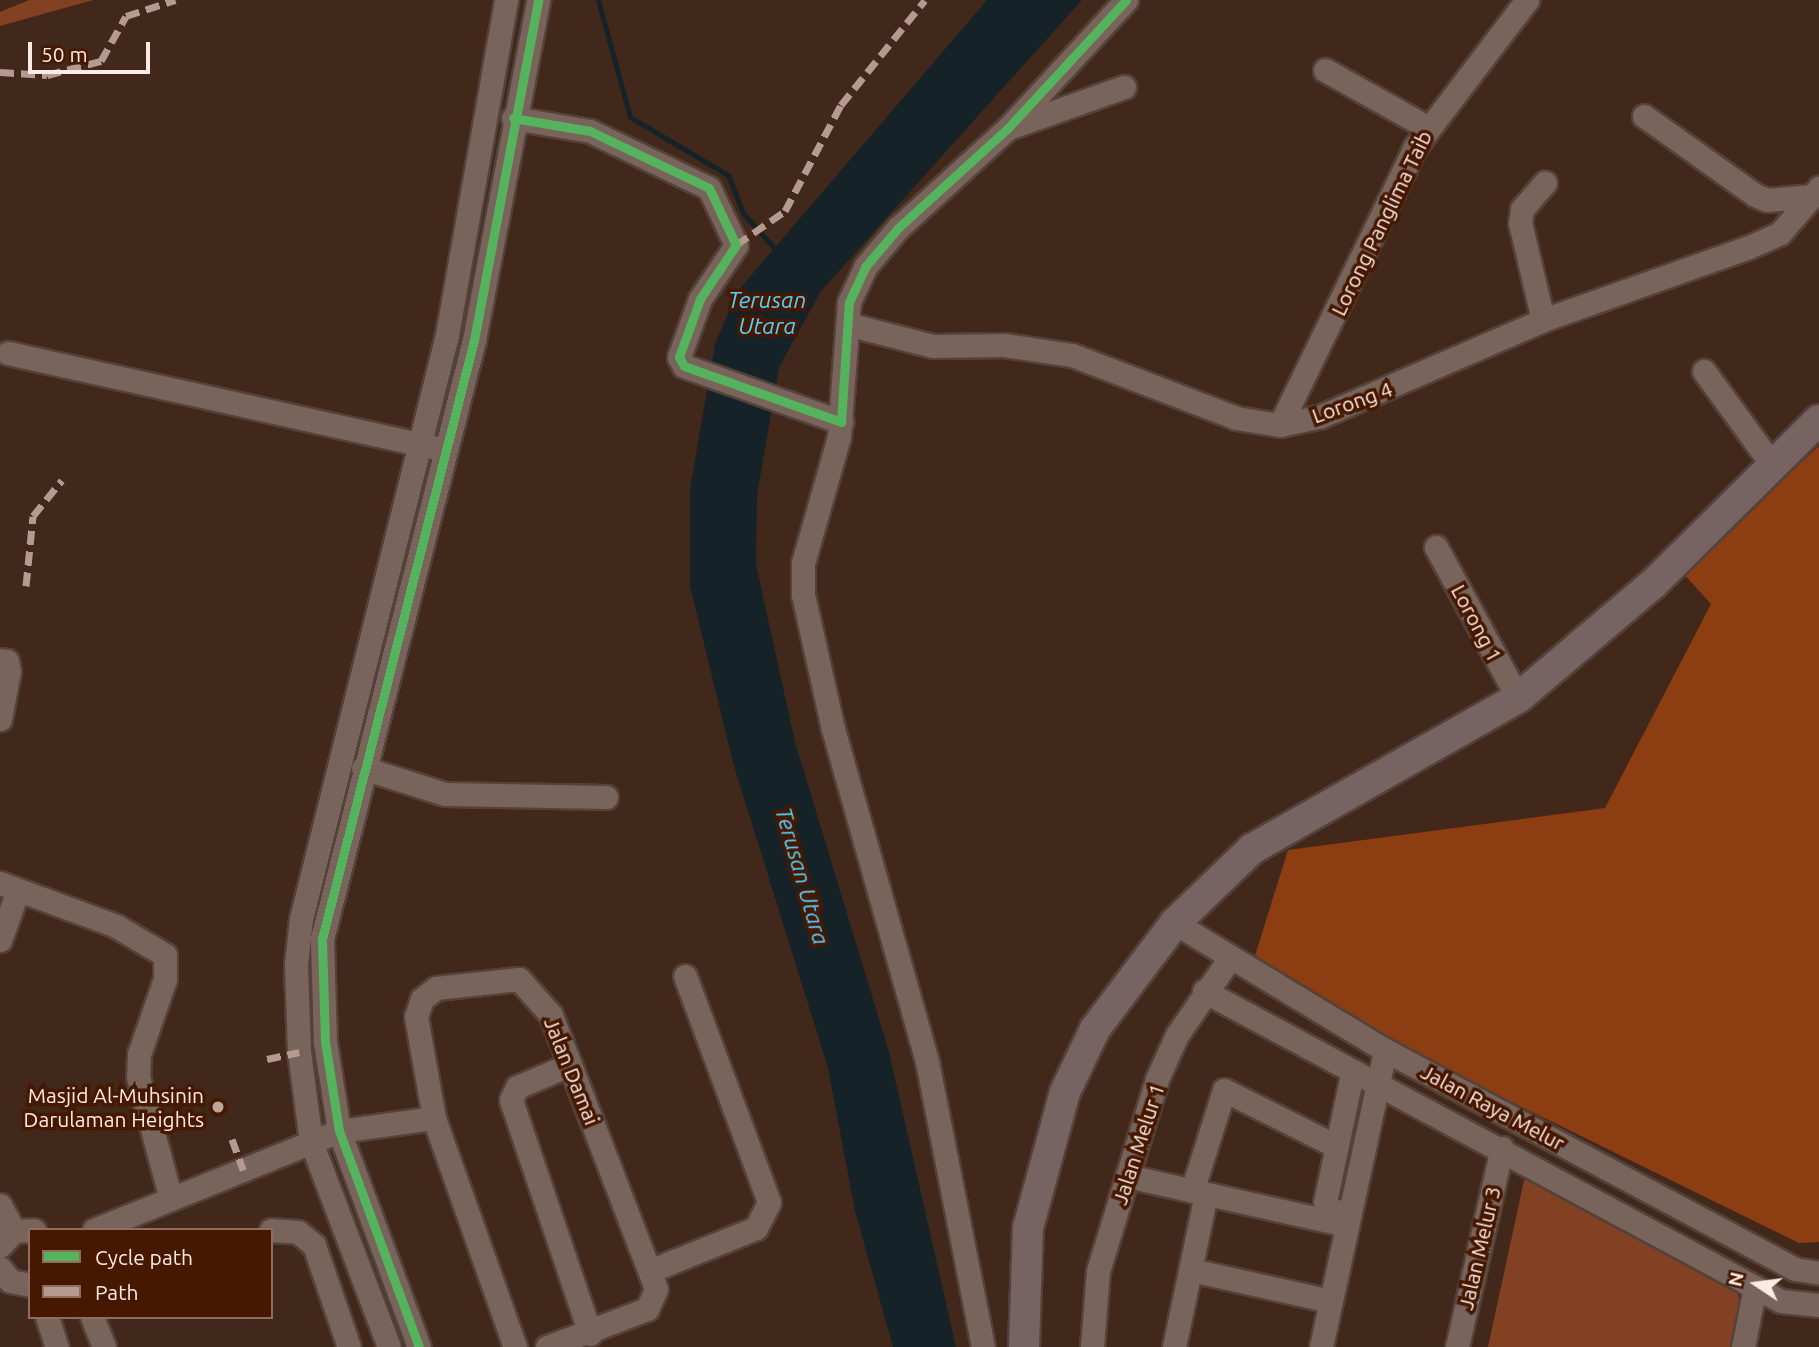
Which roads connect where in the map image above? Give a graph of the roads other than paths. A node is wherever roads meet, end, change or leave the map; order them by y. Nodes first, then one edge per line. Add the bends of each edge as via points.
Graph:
1 (506, 0) edge
2 (538, 0) edge
3 (1126, 0) edge
4 (1527, 0) edge
5 (1325, 71) dead end
6 (1124, 87) dead end
7 (1644, 116) dead end
8 (513, 118) junction
9 (1427, 127) junction
10 (1008, 128) junction
11 (1545, 183) dead end
12 (1816, 192) edge
13 (1543, 320) junction
14 (851, 326) junction
15 (8, 353) dead end
16 (1704, 370) dead end
17 (1819, 419) edge
18 (837, 421) junction
19 (1280, 425) junction
20 (420, 444) junction
21 (447, 450) junction
22 (1773, 466) junction
23 (1436, 547) dead end
24 (0, 660) edge
25 (1518, 698) junction
26 (0, 719) edge
27 (363, 768) junction
28 (606, 797) dead end
29 (9, 887) edge
30 (1175, 923) junction
31 (0, 940) edge
32 (1230, 958) junction
33 (685, 976) dead end
34 (1204, 991) junction
35 (1385, 1050) junction
36 (569, 1065) junction
37 (1352, 1074) junction
38 (1377, 1085) junction
39 (433, 1118) junction
40 (340, 1131) junction
41 (311, 1142) junction
42 (1336, 1146) junction
43 (1502, 1148) junction
44 (1126, 1176) junction
45 (1199, 1192) junction
46 (171, 1199) junction
47 (0, 1205) edge
48 (1347, 1219) junction
49 (99, 1228) edge
50 (273, 1230) edge
51 (16, 1236) edge
52 (0, 1268) edge
53 (652, 1270) junction
54 (1191, 1270) junction
55 (1819, 1273) edge
56 (28, 1285) edge
57 (1755, 1287) junction
58 (1331, 1301) junction
59 (1819, 1305) edge
60 (48, 1319) edge
61 (93, 1319) edge
62 (590, 1334) junction
63 (57, 1347) edge
64 (104, 1347) edge
65 (349, 1347) edge
66 (389, 1347) edge
67 (419, 1347) edge
68 (515, 1347) edge
69 (547, 1347) edge
70 (982, 1347) edge
71 (1024, 1347) edge
72 (1092, 1347) edge
73 (1175, 1347) edge
74 (1321, 1347) edge
75 (1457, 1347) edge
76 (1743, 1347) edge

1 - 20 street via 447,335
2 - 8 street
3 - 10 street
4 - 9 street, Lorong Panglima Taib
5 - 9 street
6 - 10 street
7 - 12 street via 1755,195 1767,200
8 - 18 street via 590,131 699,182 717,198 736,245 688,327 679,357 684,366
8 - 21 street
9 - 19 street, Lorong Panglima Taib
10 - 14 street via 898,228 865,267 849,302
11 - 13 street via 1522,209 1520,223
12 - 13 street, Lorong 4 via 1780,233
13 - 19 street, Lorong 4 via 1386,391
14 - 18 street
14 - 19 street, Lorong 4 via 933,346 1004,345 1072,355 1236,418
15 - 20 street
16 - 22 street
17 - 22 main road
18 - 70 street via 828,487 809,530 803,596 833,729 928,1061
20 - 21 street
20 - 41 street via 300,919 295,1012
21 - 27 street
22 - 25 main road via 1593,639
23 - 25 street, Lorong 1
24 - 26 street via 7,661 9,671
25 - 30 main road via 1252,849
27 - 28 street via 445,794
27 - 40 street via 322,939 325,1042
29 - 31 street
29 - 46 street via 116,926 165,955 165,979 139,1055 138,1077
30 - 32 street, Jalan Raya Melur
30 - 71 main road via 1095,1029 1065,1092 1028,1228
32 - 34 street, Jalan Melur 1
32 - 35 street, Jalan Raya Melur
33 - 53 street via 769,1202 756,1228
34 - 37 street
34 - 44 street, Jalan Melur 1 via 1157,1079
35 - 38 street
35 - 55 street, Jalan Raya Melur via 1795,1269
36 - 39 street, Jalan Damai via 551,1015 519,979 436,988 416,1017
36 - 53 street, Jalan Damai
36 - 62 street via 517,1087 511,1100
37 - 38 street
37 - 42 street
38 - 43 street
38 - 48 street
39 - 40 street
39 - 68 street, Jalan Damai
40 - 41 street
40 - 67 street
41 - 46 street
41 - 66 street
42 - 45 street via 1224,1090
42 - 48 street via 1325,1206
43 - 57 street
43 - 75 street, Jalan Melur 3
44 - 45 street
44 - 72 street, Jalan Melur 1 via 1098,1271
45 - 48 street
45 - 54 street
46 - 49 street
47 - 51 street
48 - 58 street
50 - 65 street via 298,1232 314,1245
52 - 56 street via 10,1281
53 - 62 street, Jalan Damai via 656,1289 647,1309
54 - 58 street
54 - 73 street
57 - 59 street via 1782,1301
57 - 76 street
58 - 74 street
60 - 63 street
61 - 64 street
62 - 69 street, Jalan Damai

